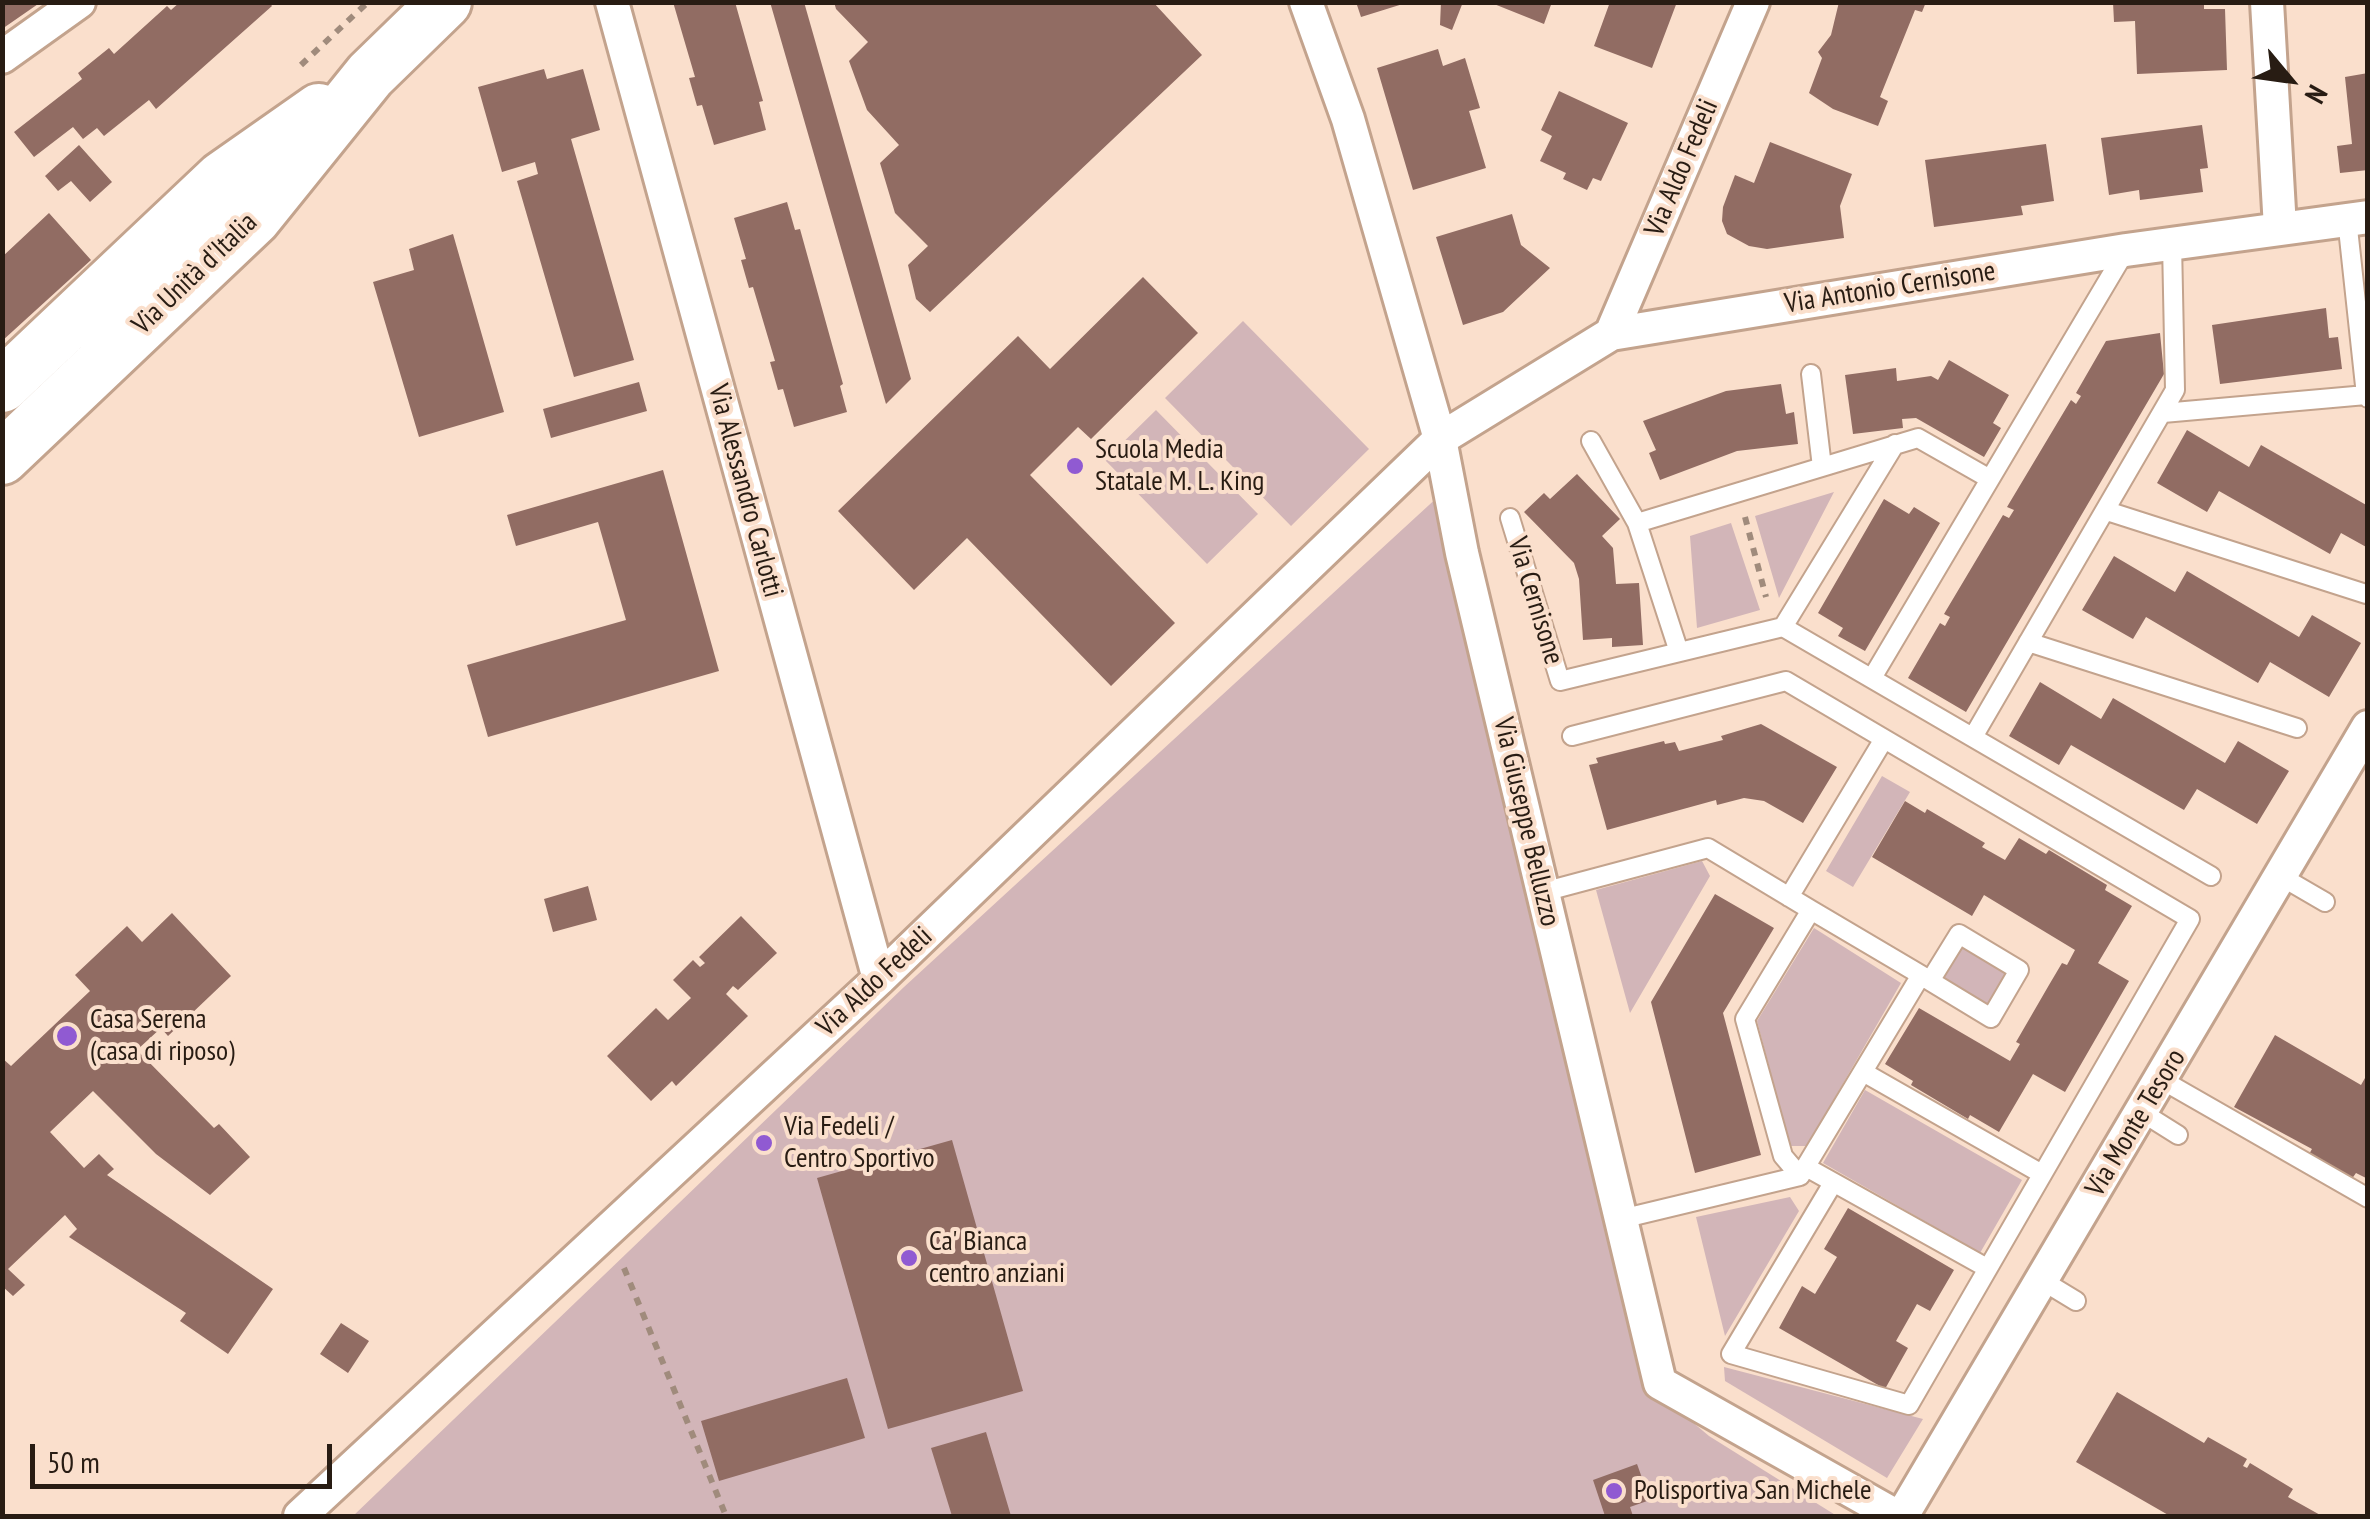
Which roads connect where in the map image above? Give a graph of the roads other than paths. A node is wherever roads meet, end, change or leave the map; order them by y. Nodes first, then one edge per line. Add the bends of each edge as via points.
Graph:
1 (79, 2) edge
2 (445, 2) edge
3 (612, 2) edge
4 (1306, 2) edge
5 (1753, 2) edge
6 (2267, 2) edge
7 (2, 58) edge
8 (370, 74) junction
9 (2357, 218) edge
10 (2280, 228) junction
11 (2172, 243) junction
12 (2126, 250) junction
13 (1611, 334) junction
14 (1811, 374) dead end
15 (2, 386) edge
16 (2366, 396) edge
17 (2163, 413) junction
18 (1440, 439) junction
19 (1592, 441) dead end
20 (1895, 444) junction
21 (2, 458) edge
22 (1822, 467) junction
23 (1990, 480) junction
24 (2107, 511) junction
25 (1510, 518) dead end
26 (1636, 522) junction
27 (2366, 594) edge
28 (1780, 628) junction
29 (2028, 642) junction
30 (1679, 652) junction
31 (1872, 678) junction
32 (2297, 728) dead end
33 (2368, 728) edge
34 (1572, 736) dead end
35 (1973, 737) junction
36 (1884, 739) junction
37 (2211, 876) dead end
38 (2282, 877) junction
39 (1543, 892) junction
40 (1789, 896) junction
41 (2325, 902) dead end
42 (1810, 910) junction
43 (1926, 978) junction
44 (879, 979) junction
45 (1862, 1072) junction
46 (2162, 1080) junction
47 (2143, 1113) junction
48 (2178, 1135) dead end
49 (1803, 1172) junction
50 (2042, 1174) junction
51 (1834, 1183) junction
52 (2368, 1198) edge
53 (1620, 1219) junction
54 (1987, 1268) junction
55 (2043, 1281) junction
56 (2076, 1300) dead end
57 (300, 1516) edge
58 (1899, 1516) edge

1 - 7 street
2 - 8 main road, Via Unità d'Italia
3 - 44 street, Via Alessandro Carlotti
4 - 18 street, Via Giuseppe Belluzzo via 1348,120
5 - 13 street, Via Aldo Fedeli
6 - 10 street
8 - 15 main road, Via Unità d'Italia via 222,178
8 - 21 main road, Via Unità d'Italia via 254,219
9 - 10 street, Via Antonio Cernisone
9 - 16 lane
10 - 11 street, Via Antonio Cernisone
11 - 12 street, Via Antonio Cernisone
11 - 17 lane via 2176,390
12 - 13 street, Via Antonio Cernisone
12 - 23 lane
13 - 18 street, Via Antonio Cernisone
14 - 22 lane
16 - 17 lane
17 - 24 lane
18 - 39 street, Via Giuseppe Belluzzo
18 - 44 street, Via Aldo Fedeli
19 - 26 lane
20 - 22 lane
20 - 23 lane via 1918,438
20 - 28 lane
22 - 26 lane
23 - 31 lane
24 - 27 lane
24 - 29 lane
25 - 30 lane, Via Cernisone via 1560,681
26 - 30 lane
28 - 30 lane, Via Cernisone
28 - 31 lane
29 - 32 lane
29 - 35 lane
31 - 35 lane
33 - 38 street, Via Monte Tesoro
34 - 36 lane via 1786,680
35 - 37 lane
36 - 40 lane
36 - 50 lane via 2190,919
38 - 41 lane
38 - 46 street, Via Monte Tesoro
39 - 40 lane via 1708,848
39 - 53 street, Via Giuseppe Belluzzo
40 - 42 lane
42 - 43 lane
42 - 49 lane via 1745,1018 1783,1156
43 - 43 lane via 1991,1018 2019,970 1959,934
43 - 45 lane
44 - 57 street, Via Aldo Fedeli
45 - 49 lane
45 - 50 lane
46 - 47 street, Via Monte Tesoro
46 - 52 lane
47 - 48 lane
47 - 55 street, Via Monte Tesoro
49 - 51 lane
49 - 53 lane
50 - 54 lane
51 - 54 lane
51 - 54 lane via 1732,1354 1910,1404
53 - 58 street, Via Giuseppe Belluzzo via 1660,1383
55 - 56 lane
55 - 58 street, Via Monte Tesoro

